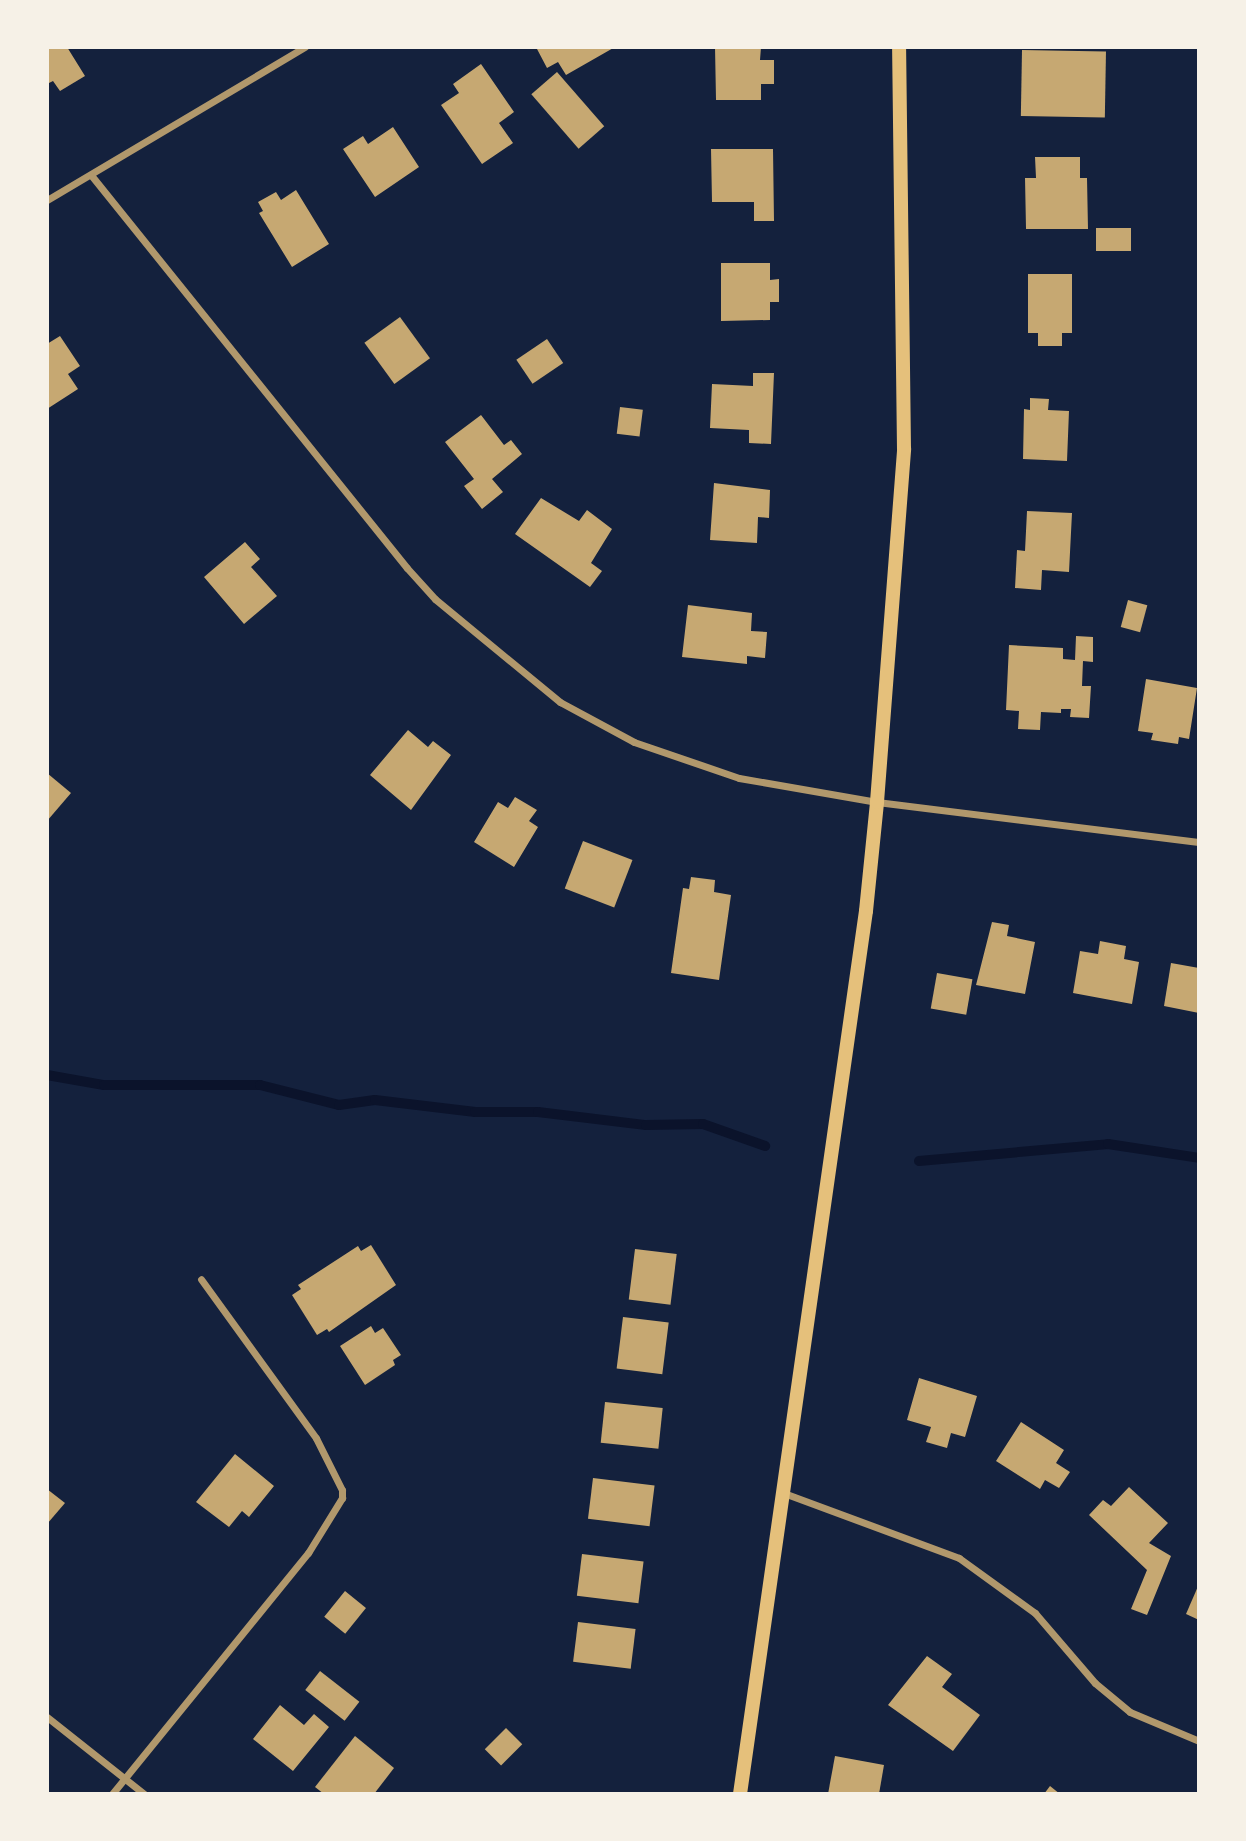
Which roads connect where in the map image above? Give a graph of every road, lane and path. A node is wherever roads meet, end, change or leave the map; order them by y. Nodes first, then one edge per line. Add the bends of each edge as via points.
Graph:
1 (305, 47) edge
2 (899, 47) edge
3 (91, 175) junction
4 (47, 200) edge
5 (877, 802) junction
6 (1199, 842) edge
7 (201, 1279) dead end
8 (780, 1492) junction
9 (47, 1717) edge
10 (1199, 1741) edge
11 (125, 1779) junction
12 (112, 1794) edge
13 (144, 1794) edge
14 (740, 1794) edge

1 - 3 street
2 - 5 main road via 904,449
3 - 4 street
3 - 5 street via 407,568 507,662 594,722 676,760 751,781
5 - 6 street
5 - 8 main road via 864,925
7 - 11 street via 316,1438 342,1490 333,1518 309,1553
8 - 10 street via 959,1558 1013,1593 1095,1682 1130,1712
8 - 14 main road
9 - 11 street
11 - 12 street
11 - 13 street

